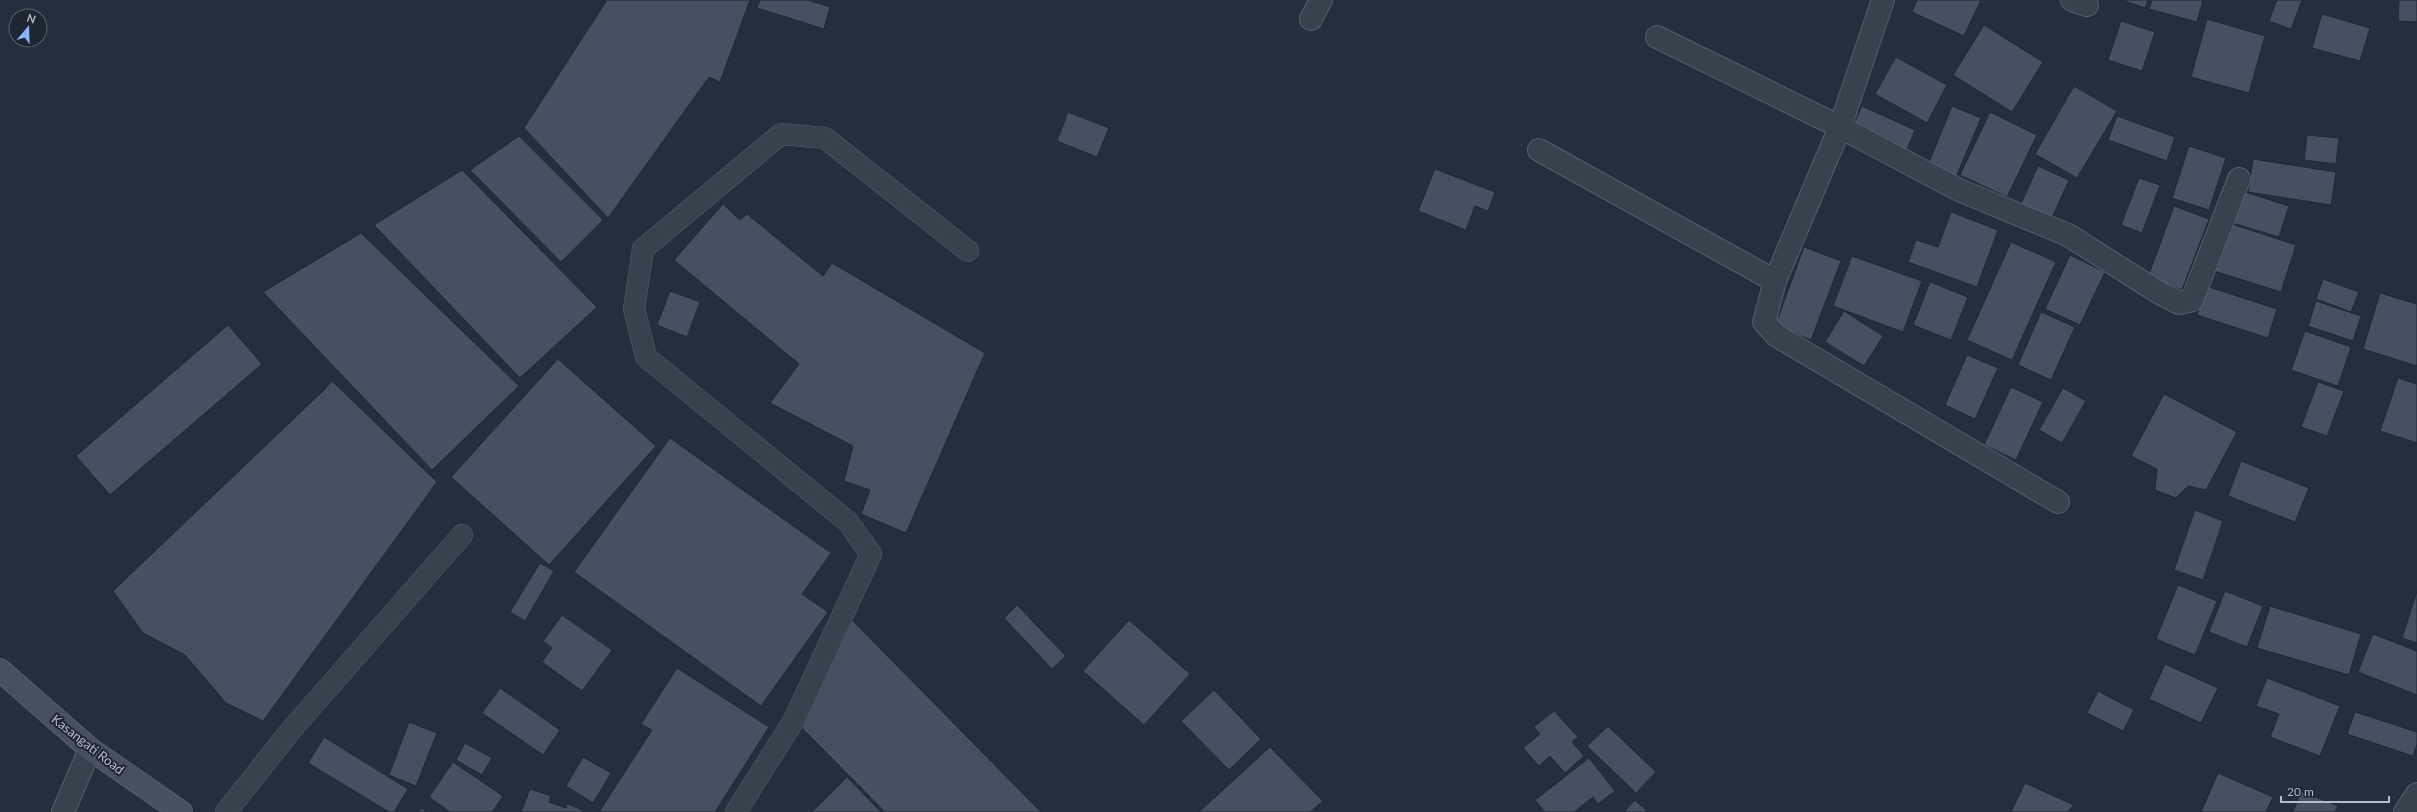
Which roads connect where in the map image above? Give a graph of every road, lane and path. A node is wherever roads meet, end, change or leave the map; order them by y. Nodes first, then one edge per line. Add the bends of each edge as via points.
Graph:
1 (1883, 0) edge
2 (1657, 37) dead end
3 (1840, 127) junction
4 (1539, 150) dead end
5 (2239, 179) dead end
6 (968, 251) dead end
7 (1775, 281) junction
8 (2058, 502) dead end
9 (462, 535) dead end
10 (0, 670) edge
11 (90, 749) junction
12 (2417, 794) edge
13 (63, 812) edge
14 (181, 812) edge
15 (226, 812) edge
16 (736, 812) edge
17 (2405, 812) edge

1 - 3 street
2 - 3 street
3 - 5 street via 1959,190 2068,235 2179,303 2192,300
3 - 7 street
4 - 7 street
6 - 16 lane via 826,138 781,134 643,249 634,309 646,357 848,522 871,554 794,720
7 - 8 street via 1764,322 1777,336
9 - 15 lane via 292,729
10 - 11 street, Kasangati Road
11 - 13 street
11 - 14 street, Kasangati Road
12 - 17 street

